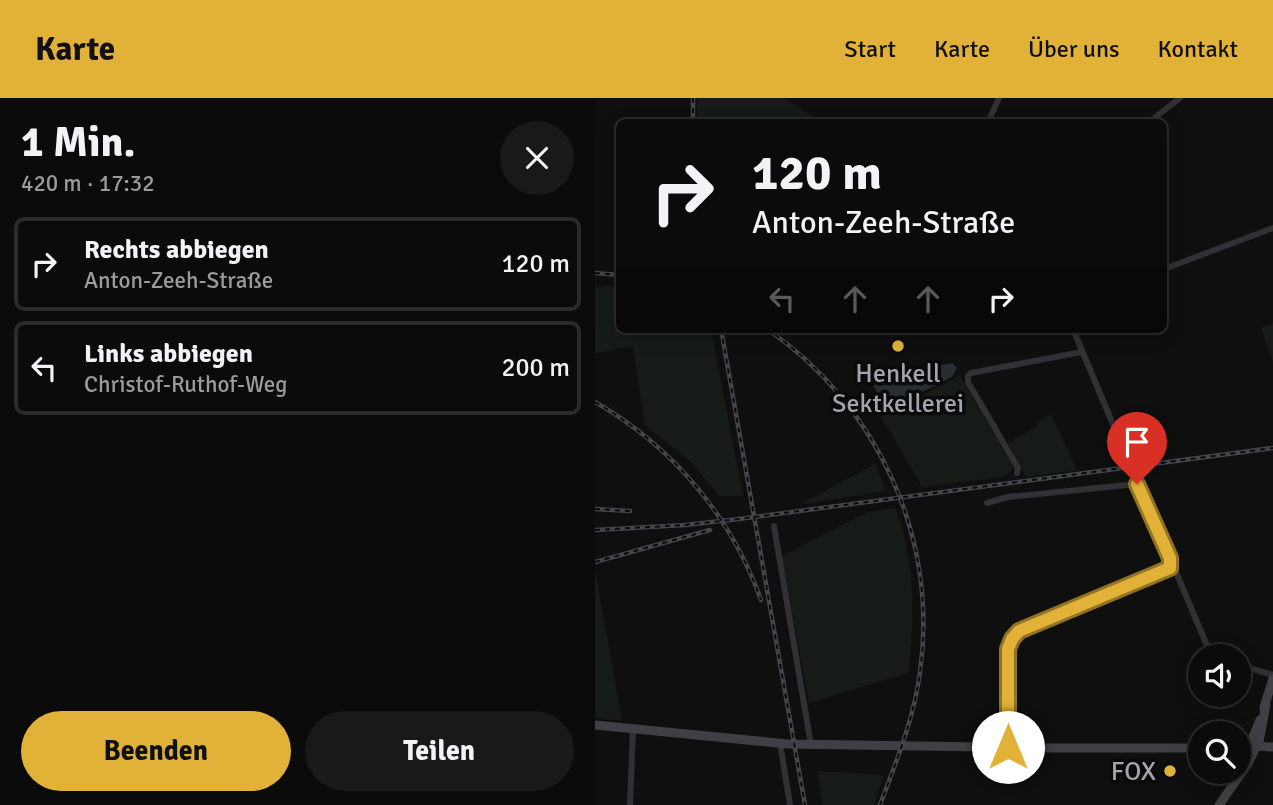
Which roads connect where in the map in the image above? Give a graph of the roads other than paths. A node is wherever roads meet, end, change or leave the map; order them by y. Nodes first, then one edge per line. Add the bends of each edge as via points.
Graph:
1 (999, 98) edge
2 (1180, 98) edge
3 (989, 119) edge
4 (1153, 119) edge
5 (1273, 228) edge
6 (1167, 268) edge
7 (1075, 333) edge
8 (1082, 352) junction
9 (1125, 453) dead end
10 (1017, 473) dead end
11 (987, 503) dead end
12 (774, 526) dead end
13 (1170, 568) junction
14 (1206, 644) edge
15 (1251, 669) edge
16 (1273, 677) edge
17 (1266, 704) junction
18 (595, 726) edge
19 (633, 729) junction
20 (1262, 729) junction
21 (784, 743) junction
22 (811, 745) junction
23 (1251, 746) edge
24 (1008, 747) junction
25 (1251, 747) edge
26 (1188, 748) edge
27 (1273, 748) edge
28 (1251, 749) edge
29 (1231, 784) edge
30 (630, 805) edge
31 (790, 805) edge
32 (1219, 805) edge

1 - 3 street
2 - 4 street
5 - 6 street
7 - 8 street
8 - 9 street
8 - 10 street via 968,376
11 - 13 street via 1137,484 1170,558
12 - 22 street
13 - 14 street via 1176,572
13 - 24 street via 1019,631 1008,649
15 - 16 street
16 - 17 main road
17 - 20 main road
17 - 23 main road
18 - 19 main road
19 - 21 main road
19 - 30 street
20 - 25 main road
20 - 27 main road
21 - 22 main road
21 - 31 street
22 - 24 main road
24 - 26 main road
27 - 28 main road
29 - 32 main road

